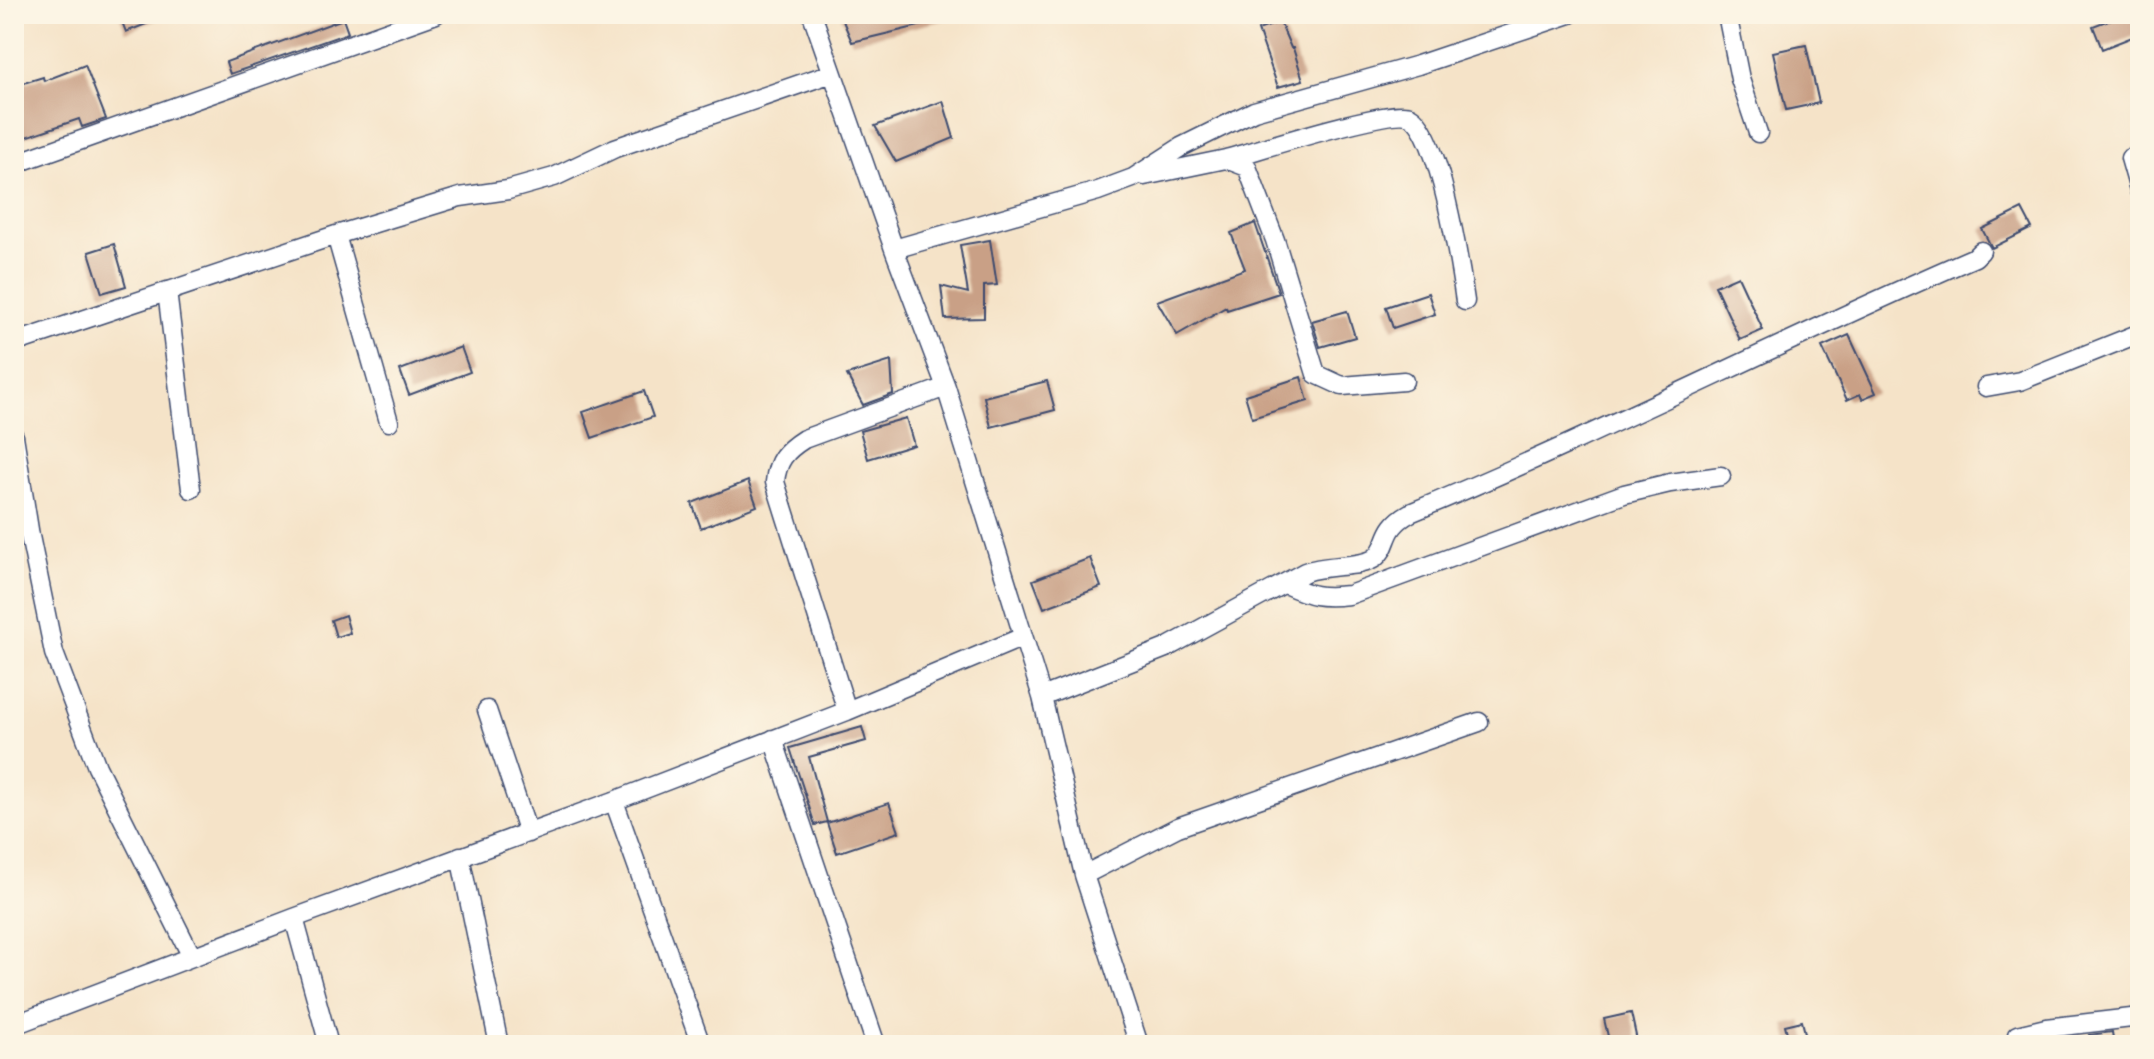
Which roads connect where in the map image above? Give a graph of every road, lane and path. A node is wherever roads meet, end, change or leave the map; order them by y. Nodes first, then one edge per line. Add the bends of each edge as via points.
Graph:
1 (436, 14) edge
2 (812, 14) edge
3 (1570, 14) edge
4 (1727, 14) edge
5 (832, 73) junction
6 (1758, 133) dead end
7 (2130, 158) dead end
8 (1226, 159) junction
9 (14, 164) edge
10 (1133, 178) junction
11 (2140, 193) edge
12 (336, 235) junction
13 (894, 249) junction
14 (1981, 251) dead end
15 (167, 291) junction
16 (1465, 301) dead end
17 (2140, 333) edge
18 (14, 343) edge
19 (1404, 381) dead end
20 (946, 387) junction
21 (1986, 387) dead end
22 (389, 422) dead end
23 (14, 436) edge
24 (1721, 476) dead end
25 (191, 489) dead end
26 (1285, 584) junction
27 (1023, 637) junction
28 (1042, 697) junction
29 (487, 710) dead end
30 (847, 711) junction
31 (1479, 722) dead end
32 (773, 739) junction
33 (614, 801) junction
34 (528, 833) junction
35 (460, 856) junction
36 (1084, 875) junction
37 (294, 918) junction
38 (192, 957) junction
39 (2140, 1017) edge
40 (14, 1025) edge
41 (2017, 1035) dead end
42 (329, 1045) edge
43 (499, 1045) edge
44 (701, 1045) edge
45 (876, 1045) edge
46 (1139, 1045) edge

1 - 9 street
2 - 5 street
3 - 10 street via 1418,65 1254,111
4 - 6 street
5 - 12 street via 615,148 554,177 460,197
5 - 13 street
7 - 11 street
8 - 10 street
8 - 16 street via 1368,120 1412,117 1427,136 1434,158 1454,231
8 - 19 street via 1247,167 1260,197 1316,374 1342,386
10 - 13 street
12 - 15 street
12 - 22 street
13 - 20 street
14 - 26 street via 1528,464 1410,513 1388,530 1374,559 1321,566
15 - 18 street
15 - 25 street
17 - 21 street via 2020,381
20 - 27 street
20 - 30 street via 804,439 777,464 775,482
23 - 38 street via 54,653 97,767
24 - 26 street via 1624,494 1349,595 1320,598
26 - 28 street via 1166,648
27 - 28 street
27 - 30 street
28 - 36 street
29 - 34 street
30 - 32 street
31 - 36 street via 1178,827
32 - 33 street
32 - 45 street
33 - 34 street
33 - 44 street
34 - 35 street
35 - 37 street
35 - 43 street
36 - 46 street
37 - 38 street
37 - 42 street
38 - 40 street
39 - 41 street

